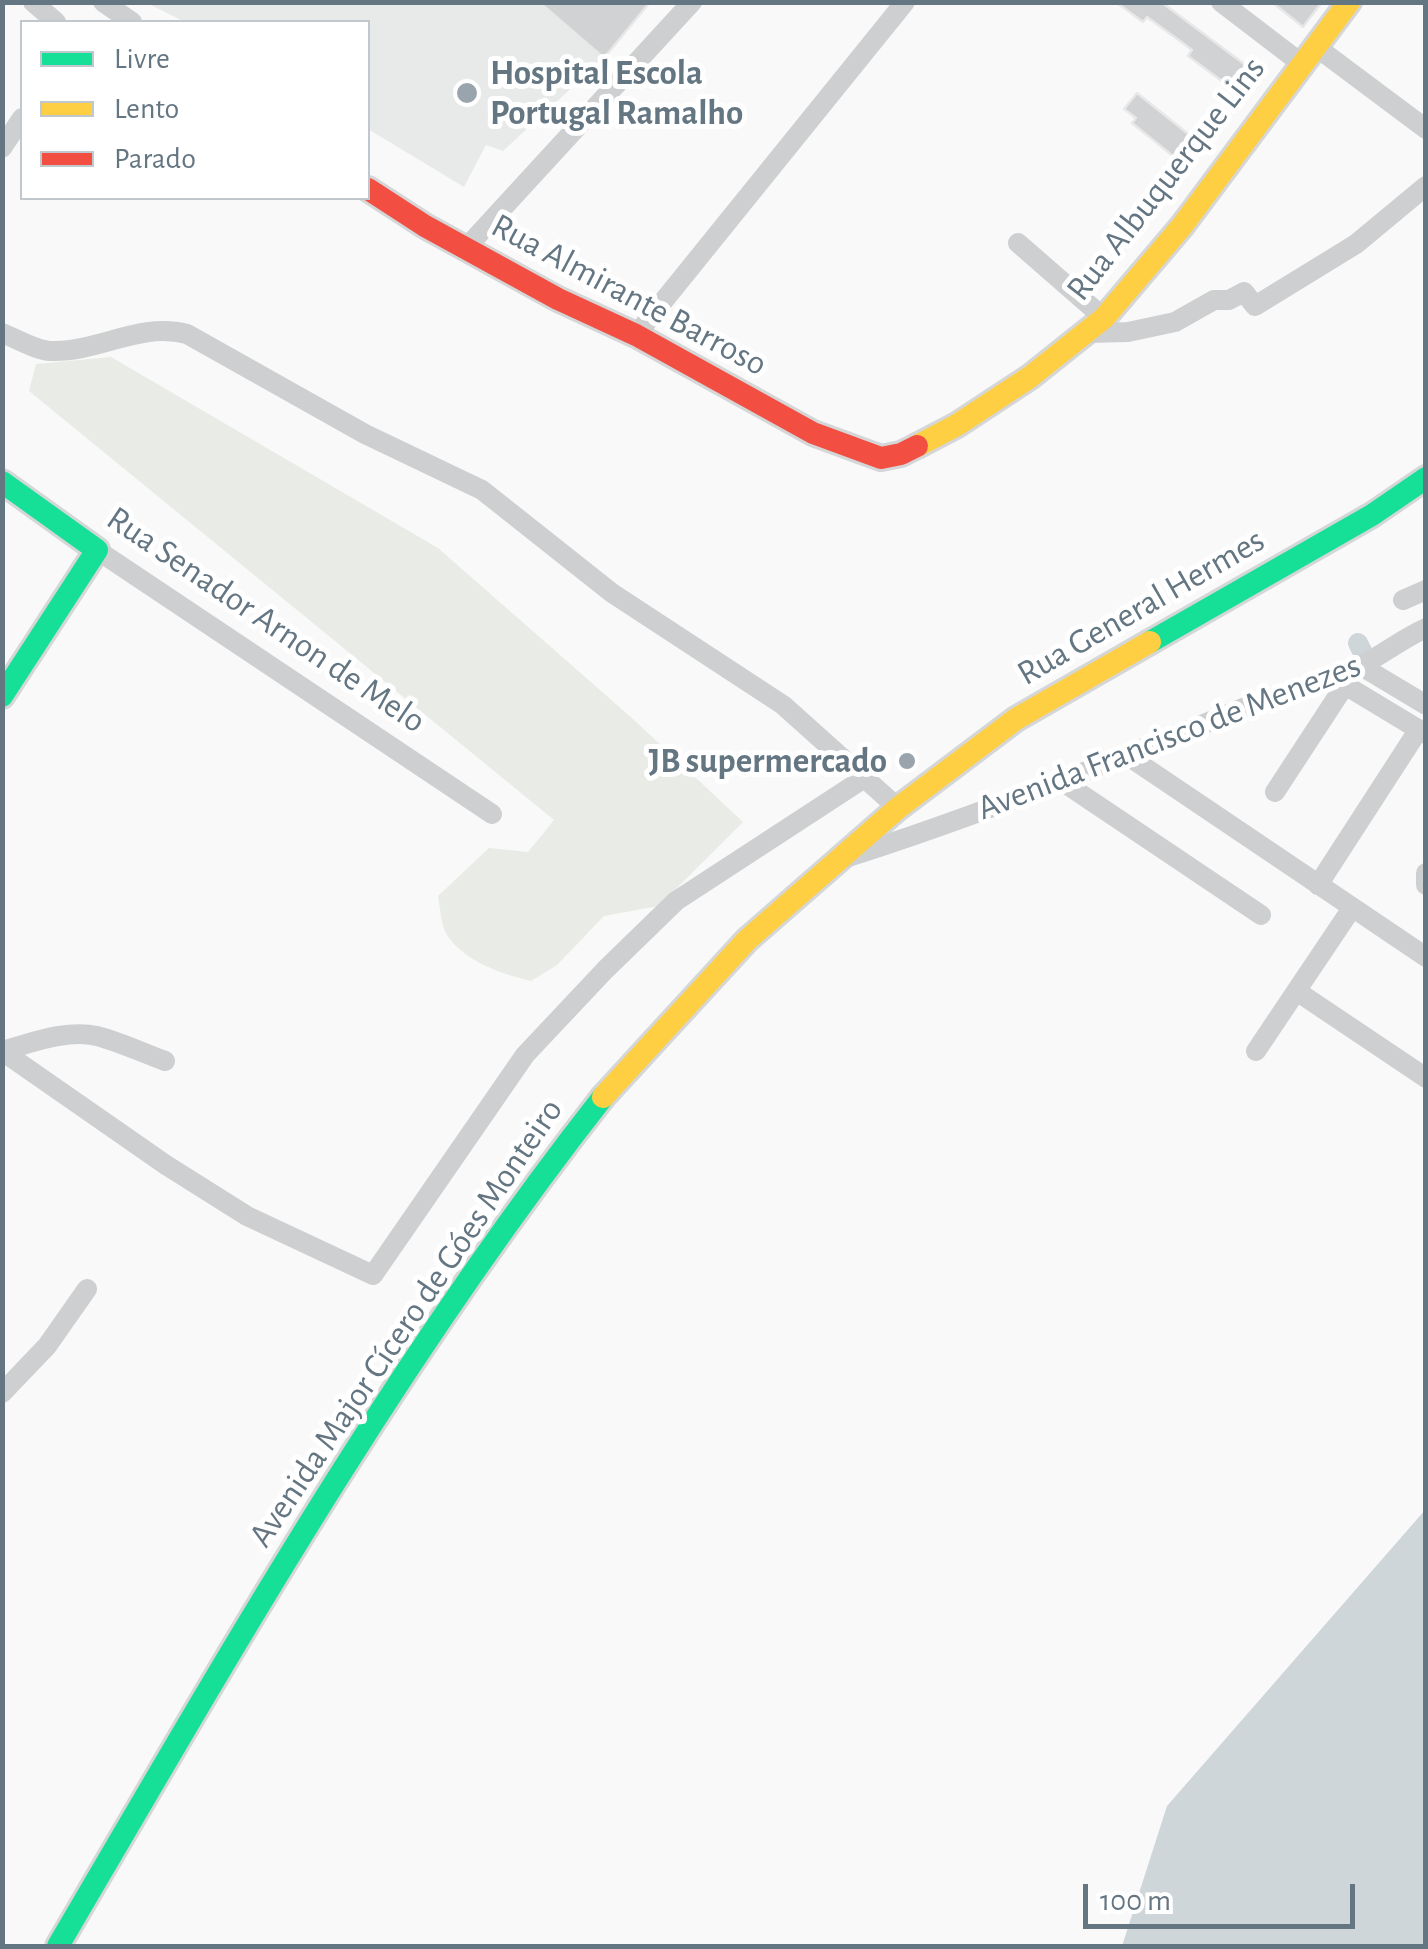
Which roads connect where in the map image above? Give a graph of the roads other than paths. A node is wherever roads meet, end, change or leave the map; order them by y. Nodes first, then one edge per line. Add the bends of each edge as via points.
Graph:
1 (33, 2) edge
2 (692, 2) edge
3 (905, 2) edge
4 (1221, 2) edge
5 (1349, 2) edge
6 (106, 4) edge
7 (54, 20) edge
8 (129, 20) edge
9 (1308, 55) junction
10 (20, 121) edge
11 (1426, 130) edge
12 (2, 148) edge
13 (1426, 186) edge
14 (370, 190) edge
15 (1018, 243) dead end
16 (466, 248) junction
17 (1096, 326) junction
18 (2, 333) edge
19 (636, 336) junction
20 (862, 453) joint
21 (1426, 478) edge
22 (2, 482) edge
23 (97, 550) junction
24 (1426, 590) edge
25 (1403, 600) dead end
26 (1426, 628) edge
27 (1361, 666) junction
28 (1339, 681) junction
29 (2, 696) edge
30 (1426, 705) edge
31 (1422, 732) edge
32 (1128, 756) junction
33 (866, 777) junction
34 (1060, 780) junction
35 (1275, 792) dead end
36 (894, 812) junction
37 (492, 814) dead end
38 (908, 838) junction
39 (843, 859) junction
40 (1426, 874) edge
41 (1426, 884) edge
42 (1318, 886) junction
43 (1352, 908) junction
44 (1262, 915) dead end
45 (1426, 956) edge
46 (1298, 992) junction
47 (1256, 1050) dead end
48 (2, 1051) edge
49 (164, 1061) dead end
50 (1426, 1078) edge
51 (87, 1289) dead end
52 (2, 1393) edge
53 (58, 1946) edge

1 - 7 street
2 - 16 street
3 - 19 street
4 - 9 street
5 - 9 street, Rua Albuquerque Lins
6 - 8 street
9 - 11 street
9 - 17 street, Rua Albuquerque Lins via 1182,226
10 - 12 street
13 - 17 street via 1356,244 1255,306 1244,292 1175,322 1128,332
14 - 16 street, Rua Almirante Barroso
15 - 17 street
16 - 19 street, Rua Almirante Barroso
17 - 20 street, Rua Albuquerque Lins via 922,445 881,458
18 - 33 street via 50,351 158,331 209,345 336,419 482,490 612,592 783,705
19 - 20 street, Rua Almirante Barroso
21 - 36 street, Rua General Hermes via 1016,719
22 - 23 street, Rua Senador Arnon de Melo
23 - 29 street
23 - 37 street, Rua Senador Arnon de Melo
24 - 25 street
26 - 27 street, Avenida Francisco de Menezes
27 - 28 street, Avenida Francisco de Menezes
27 - 30 street
28 - 31 street
28 - 32 street, Avenida Francisco de Menezes via 1243,708
28 - 35 street
31 - 42 street
32 - 34 street, Avenida Francisco de Menezes
32 - 42 street
33 - 36 street
33 - 48 street via 676,901 604,970 525,1055 373,1275 247,1216
34 - 38 street, Avenida Francisco de Menezes
34 - 44 street
36 - 38 street
36 - 39 street, Avenida Major Cícero de Góes Monteiro
38 - 39 street, Avenida Francisco de Menezes
39 - 53 street, Avenida Major Cícero de Góes Monteiro via 733,954 621,1075 558,1155 321,1503
40 - 41 street
42 - 43 street
43 - 45 street
43 - 46 street
46 - 47 street
46 - 50 street
48 - 49 street via 84,1035
51 - 52 street via 48,1346

